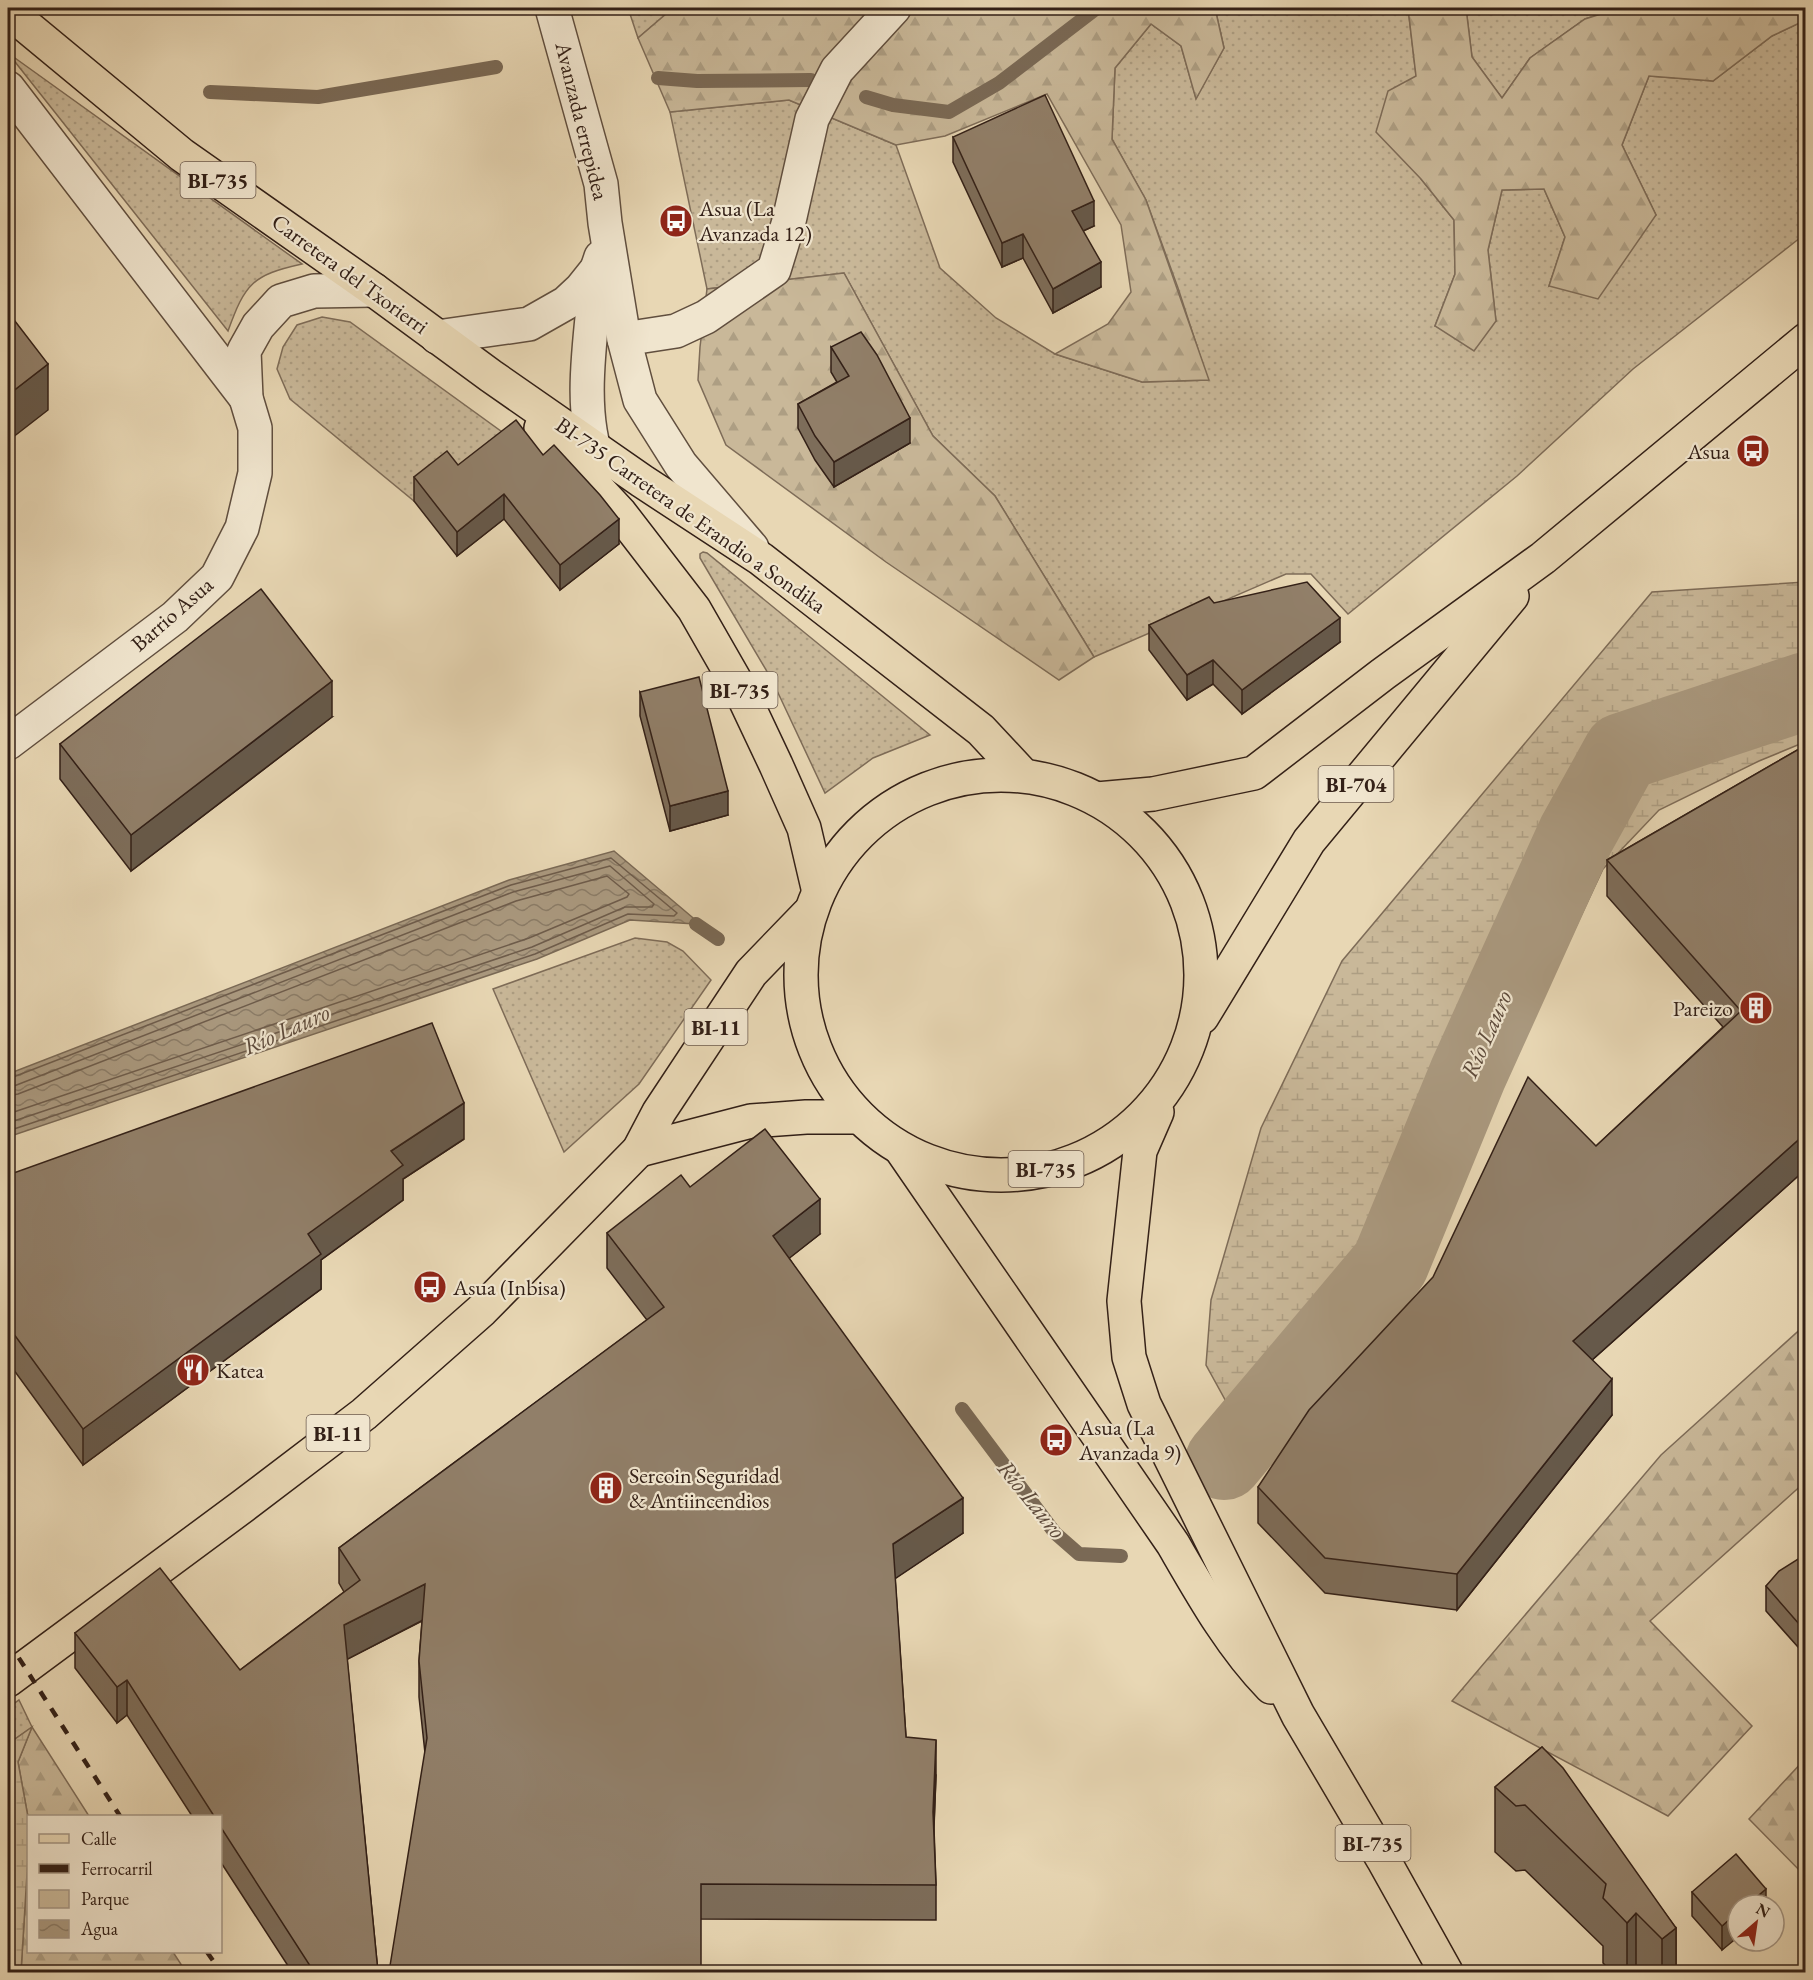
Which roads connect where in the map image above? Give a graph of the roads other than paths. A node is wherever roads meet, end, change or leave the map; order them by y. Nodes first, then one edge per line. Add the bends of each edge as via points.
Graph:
1 (894, 8) edge
2 (8, 11) edge
3 (549, 15) edge
4 (8, 88) edge
5 (608, 236) junction
6 (597, 269) junction
7 (374, 290) junction
8 (437, 337) junction
9 (624, 339) junction
10 (1806, 340) edge
11 (491, 376) junction
12 (246, 398) junction
13 (594, 446) junction
14 (620, 513) junction
15 (1543, 558) junction
16 (761, 559) junction
17 (8, 743) edge
18 (1023, 775) junction
19 (1097, 799) junction
20 (813, 901) junction
21 (1195, 1029) junction
22 (1166, 1092) junction
23 (857, 1117) junction
24 (639, 1150) junction
25 (903, 1152) junction
26 (8, 1680) edge
27 (1298, 1715) junction
28 (1446, 1972) edge

1 - 9 street via 837,70 812,119 774,270 706,317 676,331
2 - 7 main road, Carretera del Txorierri / BI-735 via 182,155
3 - 5 street, Avanzada errepidea via 601,184
4 - 12 street, Barrio Asua
5 - 6 street
5 - 9 street, Avanzada errepidea
6 - 8 street via 566,303 529,324
6 - 13 street via 587,396
7 - 8 main road, Carretera del Txorierri / BI-735
7 - 12 street, Barrio Asua via 314,291 281,301 258,326 244,351
8 - 11 main road, BI-735 Carretera de Erandio a Sondika / BI-735
9 - 16 street, Avanzada errepidea via 640,400 681,465
10 - 15 main road, BI-704
11 - 13 main road, BI-735 Carretera de Erandio a Sondika / BI-735
11 - 14 main road, BI-735 Carretera de Erandio a Sondika / BI-735
12 - 17 street, Barrio Asua via 255,428 255,473 242,528 217,577 175,617
13 - 14 street
13 - 16 main road, BI-735 Carretera de Erandio a Sondika / BI-735
14 - 20 main road, BI-735 Carretera de Erandio a Sondika / BI-735 via 694,609 741,691 804,828
15 - 19 main road, BI-704 via 1254,773 1153,794
15 - 21 main road, BI-704 via 1309,841
16 - 18 main road, BI-735 Carretera de Erandio a Sondika / BI-735 via 981,730
18 - 19 main road, BI-735 via 1061,783
18 - 20 main road, BI-735 via 961,777 903,798 853,837
19 - 21 main road, BI-735 via 1141,830 1179,882 1195,922 1203,975
20 - 23 main road, BI-735 via 799,968 805,1022 825,1072
20 - 24 main road, BI-11 via 752,973 659,1112
21 - 22 main road, BI-735
22 - 25 main road, BI-735 via 1125,1134 1074,1163 1017,1176 982,1174 958,1172
22 - 27 main road, BI-735 via 1140,1151 1124,1301 1129,1357 1149,1414
23 - 24 main road via 751,1121
23 - 25 main road, BI-735
24 - 26 main road, BI-11 via 482,1310 364,1414
25 - 27 main road, BI-735 via 1173,1544 1249,1665
27 - 28 main road, BI-735

